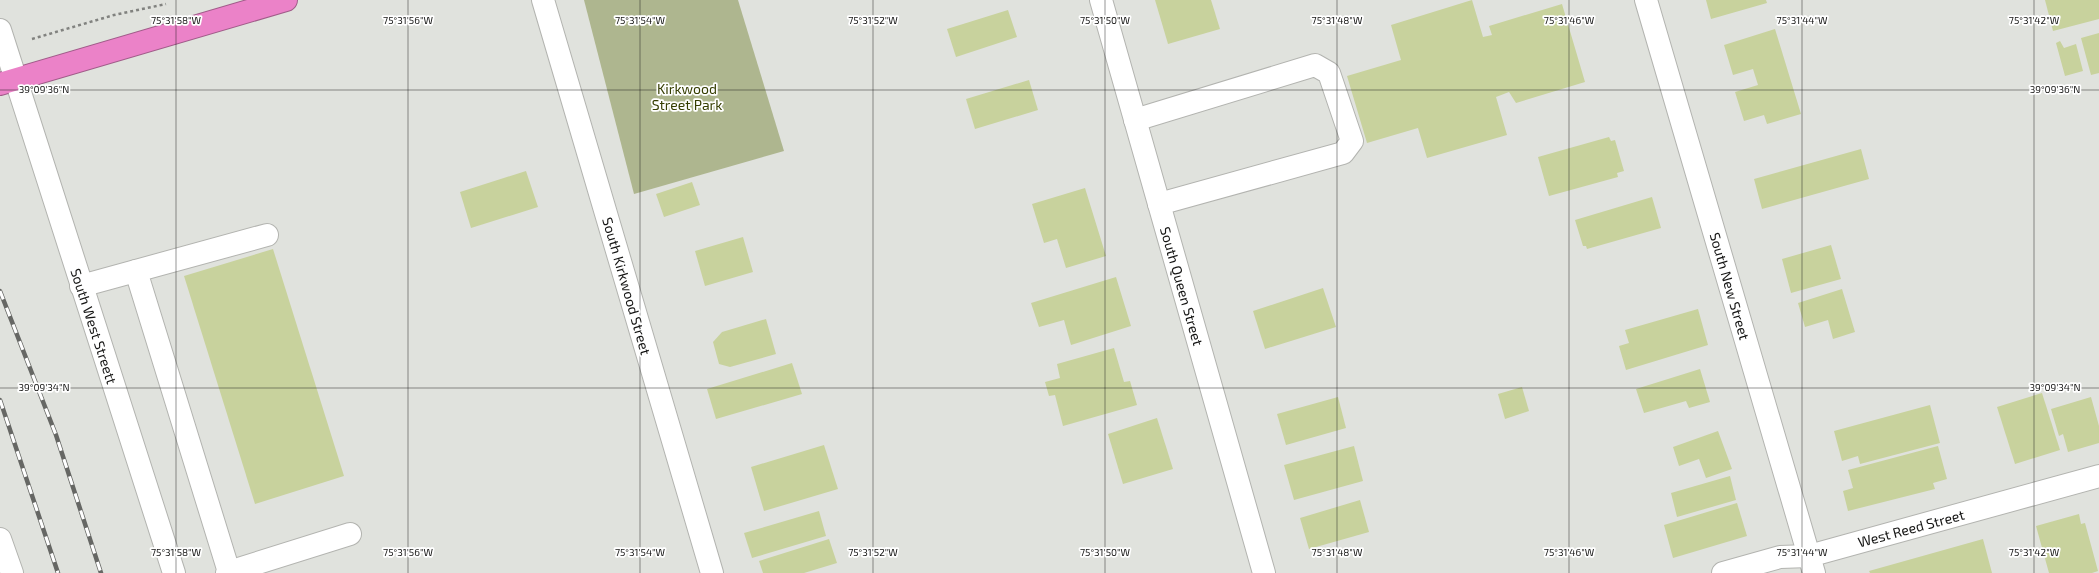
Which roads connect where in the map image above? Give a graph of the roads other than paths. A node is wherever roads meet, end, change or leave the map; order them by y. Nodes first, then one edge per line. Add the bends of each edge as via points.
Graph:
1 (286, 0) edge
2 (543, 0) edge
3 (1101, 0) edge
4 (1646, 0) edge
5 (260, 4) edge
6 (3, 39) edge
7 (8, 82) edge
8 (1135, 120) junction
9 (1159, 204) junction
10 (267, 235) dead end
11 (136, 271) junction
12 (81, 286) junction
13 (2099, 476) edge
14 (350, 534) dead end
15 (0, 539) edge
16 (1811, 564) edge
17 (12, 573) edge
18 (174, 573) edge
19 (228, 573) edge
20 (712, 573) edge
21 (1264, 573) edge
22 (1723, 573) edge

1 - 5 highway
2 - 20 street, South Kirkwood Street
3 - 8 street, South Queen Street
4 - 16 street, South New Street
5 - 7 highway
6 - 7 street, South West Streett
7 - 12 street, South West Streett
8 - 9 street, South Queen Street
8 - 9 street via 1315,65 1329,73 1352,141 1343,153
9 - 21 street, South Queen Street
10 - 11 street
11 - 12 street
11 - 19 street
12 - 18 street, South West Streett
13 - 16 street, West Reed Street
14 - 19 street
15 - 17 street
16 - 22 street, West Reed Street via 1780,557

